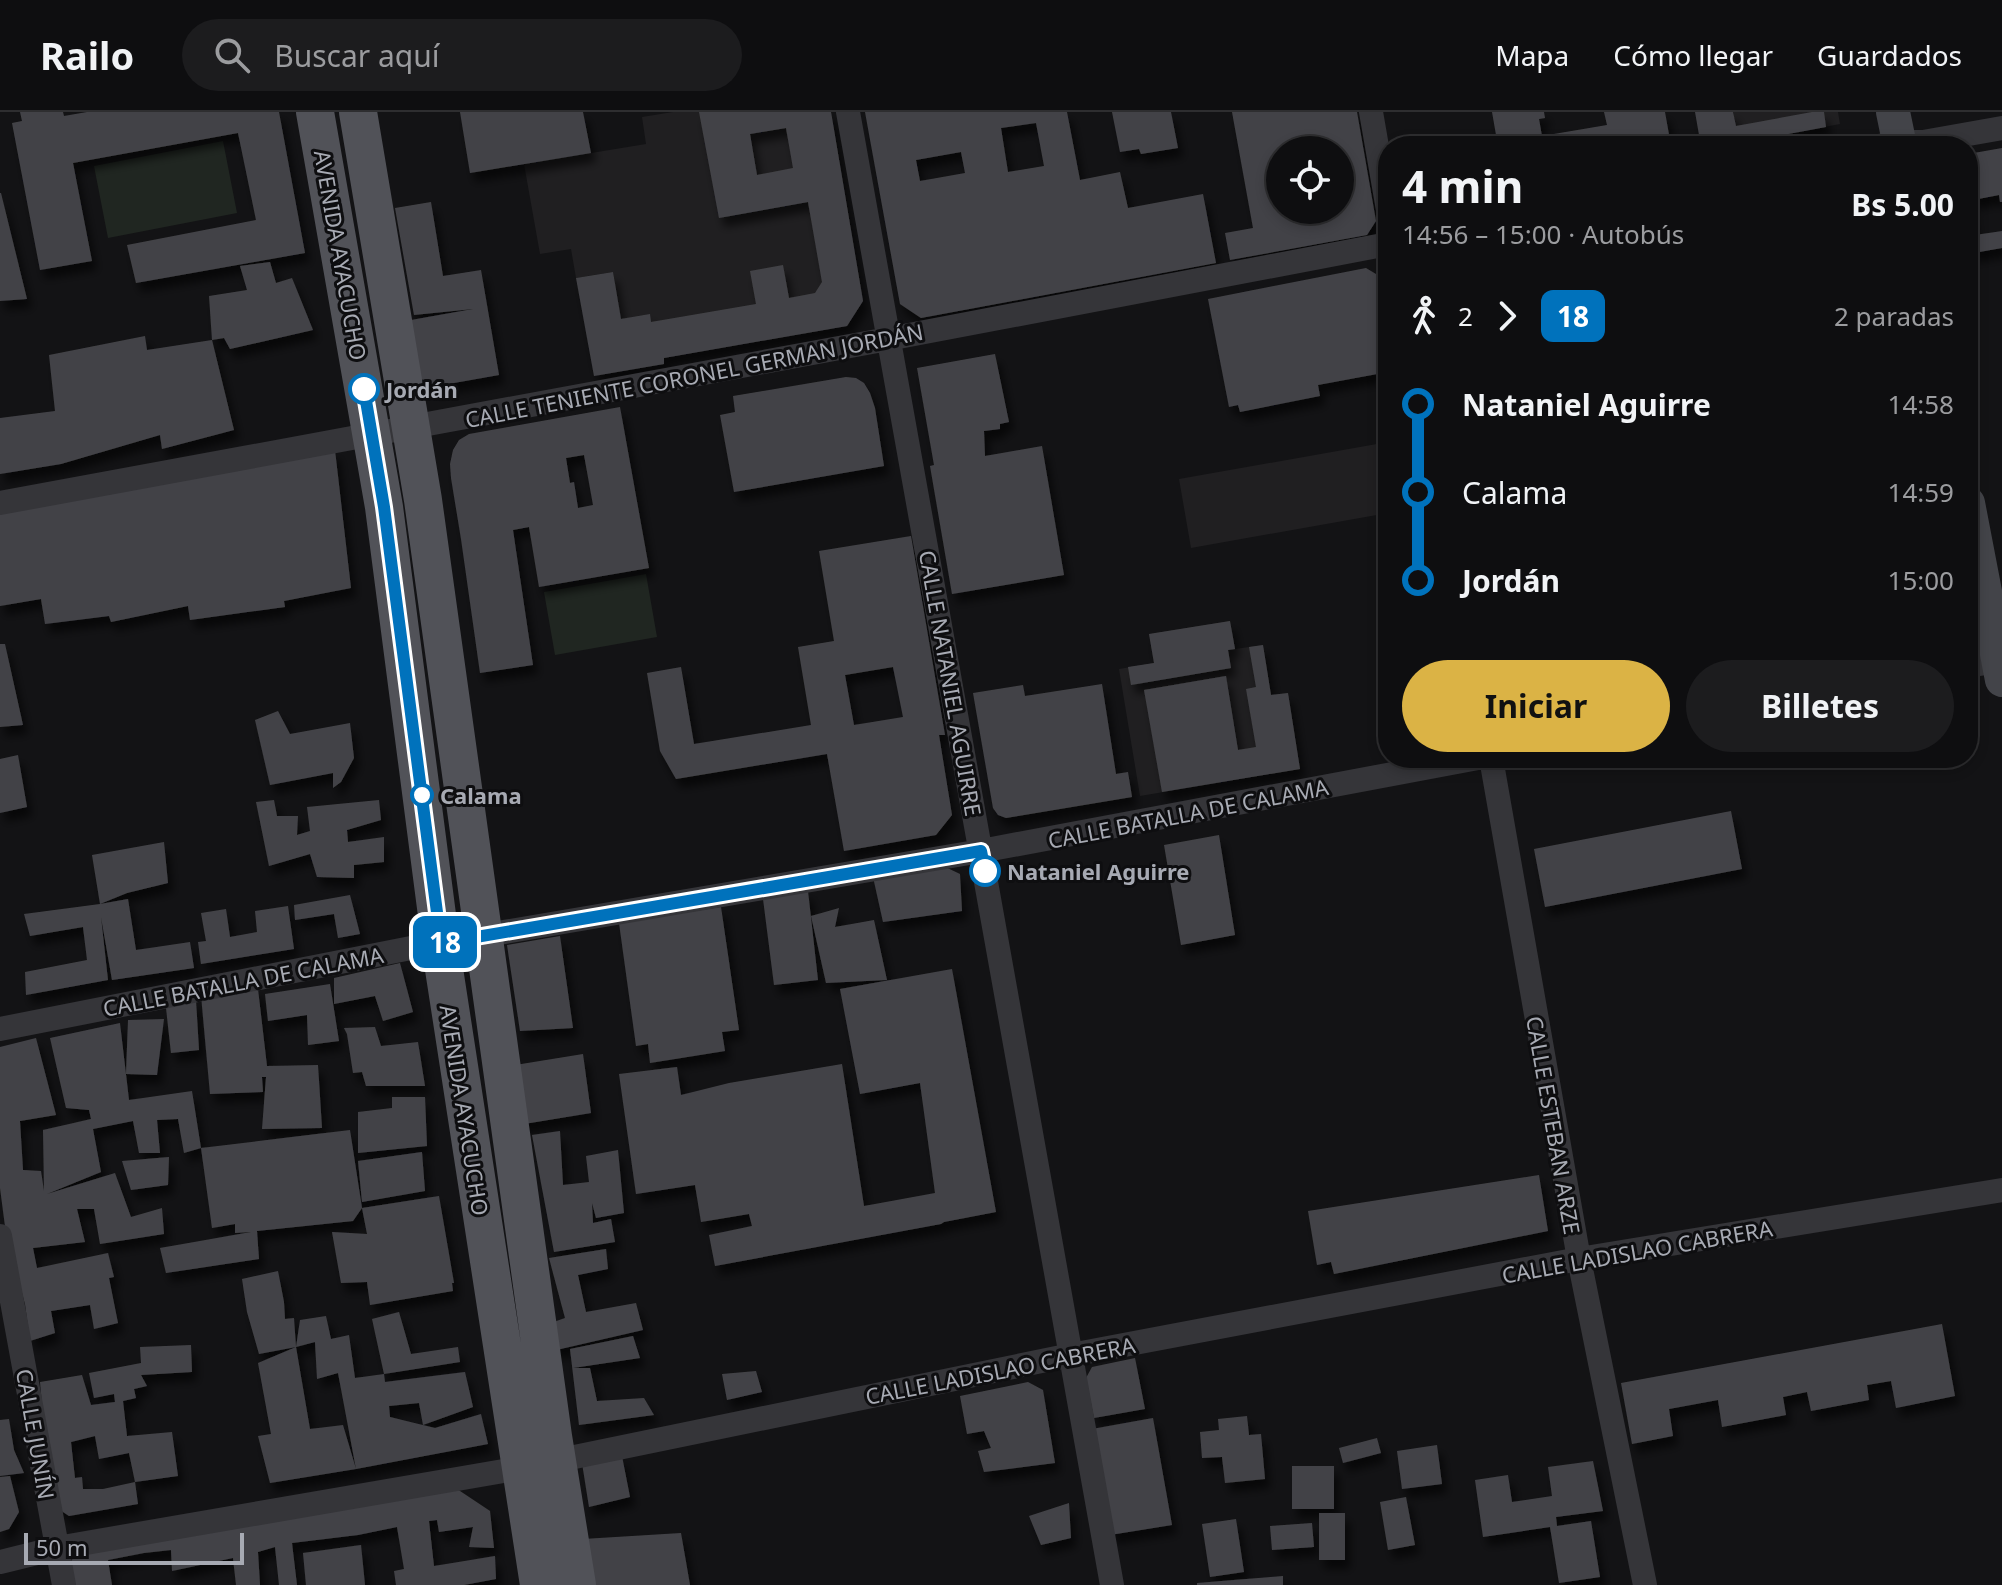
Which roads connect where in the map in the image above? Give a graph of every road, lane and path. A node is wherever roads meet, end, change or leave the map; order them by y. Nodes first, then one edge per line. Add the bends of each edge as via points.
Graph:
1 (315, 112) edge
2 (358, 112) edge
3 (848, 112) edge
4 (1371, 112) edge
5 (2002, 128) edge
6 (1957, 136) edge
7 (1378, 152) edge
8 (1378, 246) edge
9 (888, 339) junction
10 (411, 428) junction
11 (372, 434) junction
12 (0, 503) edge
13 (1978, 569) edge
14 (1993, 667) edge
15 (1425, 768) edge
16 (1493, 768) edge
17 (981, 851) junction
18 (483, 936) junction
19 (441, 943) junction
20 (0, 1029) edge
21 (2002, 1190) edge
22 (0, 1236) edge
23 (1579, 1259) junction
24 (1071, 1355) junction
25 (557, 1460) junction
26 (521, 1468) junction
27 (57, 1548) junction
28 (0, 1562) edge
29 (64, 1585) edge
30 (539, 1585) edge
31 (577, 1585) edge
32 (1112, 1585) edge
33 (1645, 1585) edge

1 - 11 main road, AVENIDA AYACUCHO
2 - 10 main road, AVENIDA AYACUCHO
3 - 9 street, CALLE NATANIEL AGUIRRE
4 - 7 street
5 - 6 street
8 - 9 street, CALLE TENIENTE CORONEL GERMAN JORDÁN
9 - 10 street, CALLE TENIENTE CORONEL GERMAN JORDÁN
9 - 17 street, CALLE NATANIEL AGUIRRE
10 - 11 street, CALLE TENIENTE CORONEL GERMAN JORDÁN
10 - 18 main road, AVENIDA AYACUCHO
11 - 12 street, CALLE TENIENTE CORONEL GERMAN JORDÁN
11 - 19 main road, AVENIDA AYACUCHO
13 - 14 main road
15 - 17 street, CALLE BATALLA DE CALAMA
16 - 23 street, CALLE ESTEBAN ARZE
17 - 18 street, CALLE BATALLA DE CALAMA
17 - 24 street, CALLE NATANIEL AGUIRRE
18 - 19 street, CALLE BATALLA DE CALAMA
18 - 25 main road, AVENIDA AYACUCHO
19 - 20 street, CALLE BATALLA DE CALAMA
19 - 26 main road, AVENIDA AYACUCHO
21 - 23 street, CALLE LADISLAO CABRERA
22 - 27 street, CALLE JUNÍN
23 - 24 street, CALLE LADISLAO CABRERA
23 - 33 street, CALLE ESTEBAN ARZE
24 - 25 street, CALLE LADISLAO CABRERA
24 - 32 street, CALLE NATANIEL AGUIRRE
25 - 26 street, CALLE LADISLAO CABRERA
25 - 31 main road, AVENIDA AYACUCHO
26 - 27 street, CALLE LADISLAO CABRERA
26 - 30 main road, AVENIDA AYACUCHO
27 - 28 street, CALLE LADISLAO CABRERA
27 - 29 street, CALLE JUNÍN

